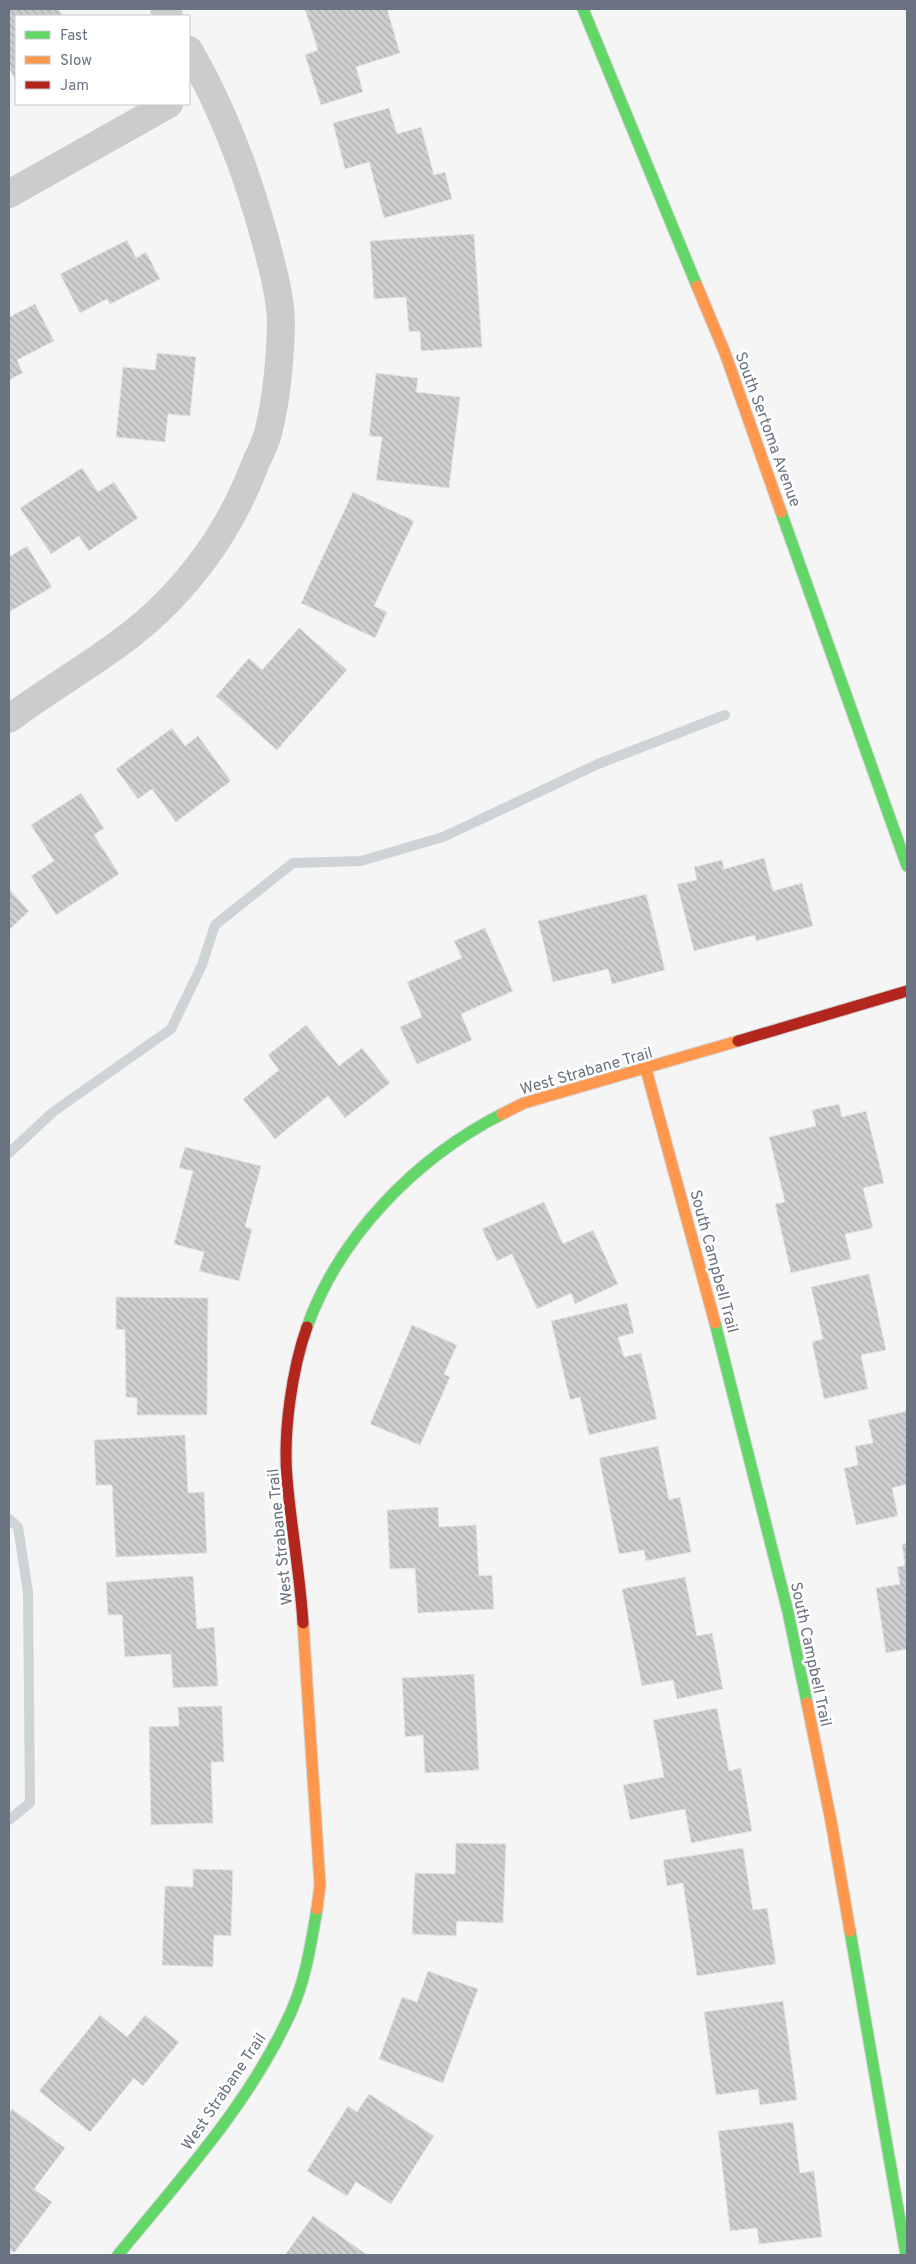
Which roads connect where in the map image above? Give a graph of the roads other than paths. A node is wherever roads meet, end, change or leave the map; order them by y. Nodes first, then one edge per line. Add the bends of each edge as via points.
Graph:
1 (583, 9) edge
2 (190, 54) edge
3 (198, 88) edge
4 (167, 105) edge
5 (9, 194) edge
6 (9, 719) edge
7 (907, 866) edge
8 (907, 991) edge
9 (646, 1069) junction
10 (118, 2255) edge
11 (906, 2255) edge

1 - 7 street, South Sertoma Avenue via 725,353
2 - 3 street
3 - 6 street via 249,183 274,271 281,324 269,430 247,486 223,532 191,577 154,615 113,647
4 - 5 street
8 - 9 street, West Strabane Trail
9 - 10 street, West Strabane Trail via 524,1103 483,1124 421,1167 378,1210 341,1258 318,1297 300,1348 289,1415 287,1476 302,1604 320,1885 310,1952 292,2010 268,2058 217,2134
9 - 11 street, South Campbell Trail via 788,1612 831,1821

